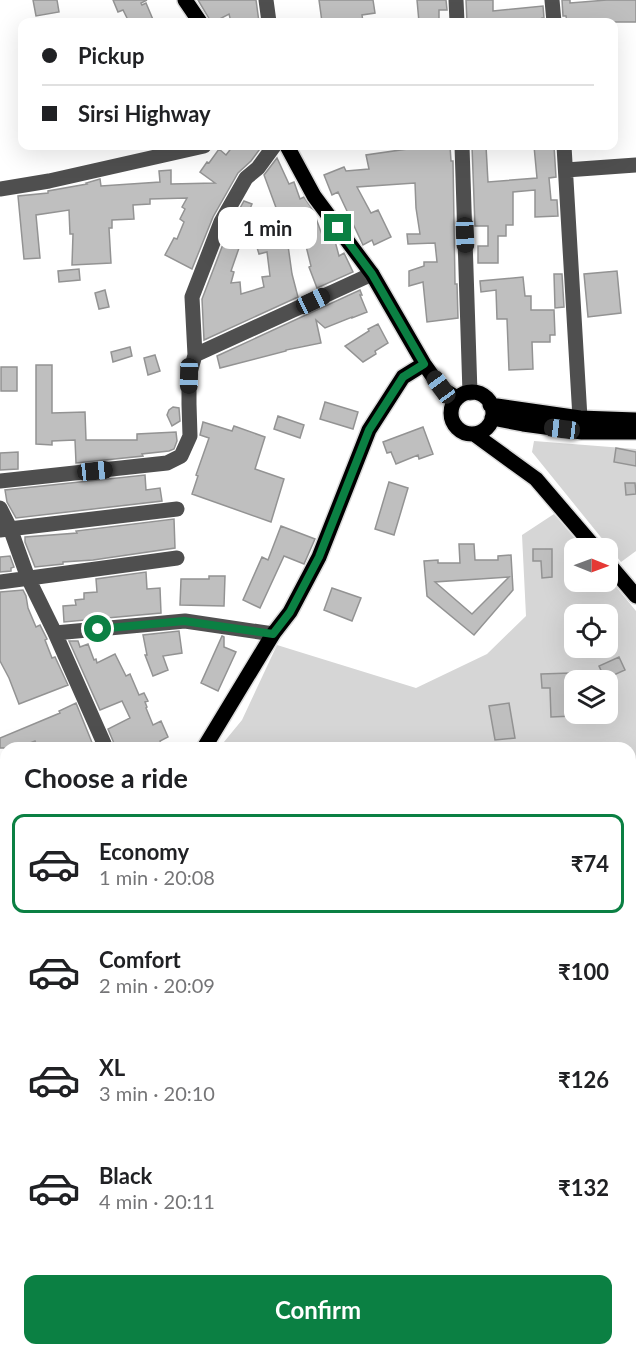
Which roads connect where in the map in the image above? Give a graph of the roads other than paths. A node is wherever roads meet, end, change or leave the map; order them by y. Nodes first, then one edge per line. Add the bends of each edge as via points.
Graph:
1 (185, 0) edge
2 (266, 0) edge
3 (456, 0) edge
4 (552, 0) edge
5 (197, 18) edge
6 (268, 18) edge
7 (457, 18) edge
8 (554, 18) edge
9 (187, 150) edge
10 (271, 150) edge
11 (288, 150) edge
12 (462, 150) edge
13 (564, 150) edge
14 (636, 165) edge
15 (566, 170) junction
16 (0, 189) edge
17 (372, 274) junction
18 (195, 355) junction
19 (424, 364) junction
20 (463, 396) junction
21 (491, 411) junction
22 (636, 420) edge
23 (581, 425) junction
24 (636, 432) edge
25 (474, 434) junction
26 (0, 481) edge
27 (0, 508) edge
28 (177, 509) dead end
29 (5, 529) edge
30 (587, 538) edge
31 (177, 558) dead end
32 (618, 575) edge
33 (28, 578) junction
34 (0, 582) edge
35 (636, 596) edge
36 (55, 633) junction
37 (273, 634) junction
38 (103, 742) edge
39 (208, 742) edge

1 - 5 main road
2 - 6 street
3 - 7 street
4 - 8 street
9 - 16 street via 49,182
10 - 18 street via 246,178 221,222 192,297
11 - 17 main road via 314,196
12 - 20 street
13 - 15 street
14 - 15 street
15 - 23 street
17 - 18 street
17 - 19 main road
18 - 26 street via 189,376 190,436 181,456 167,463
19 - 20 main road via 441,387
19 - 37 main road via 403,377 369,430 319,557 290,612
20 - 21 main road via 482,396
20 - 25 main road via 451,410 453,423 462,432
21 - 23 main road via 523,424
21 - 25 main road via 486,429
22 - 23 main road
23 - 24 main road
25 - 30 main road via 536,479
27 - 29 street
28 - 29 street
29 - 33 street
31 - 33 street
32 - 35 main road
33 - 34 street
33 - 36 street
36 - 37 street via 184,621
36 - 38 street
37 - 39 main road

